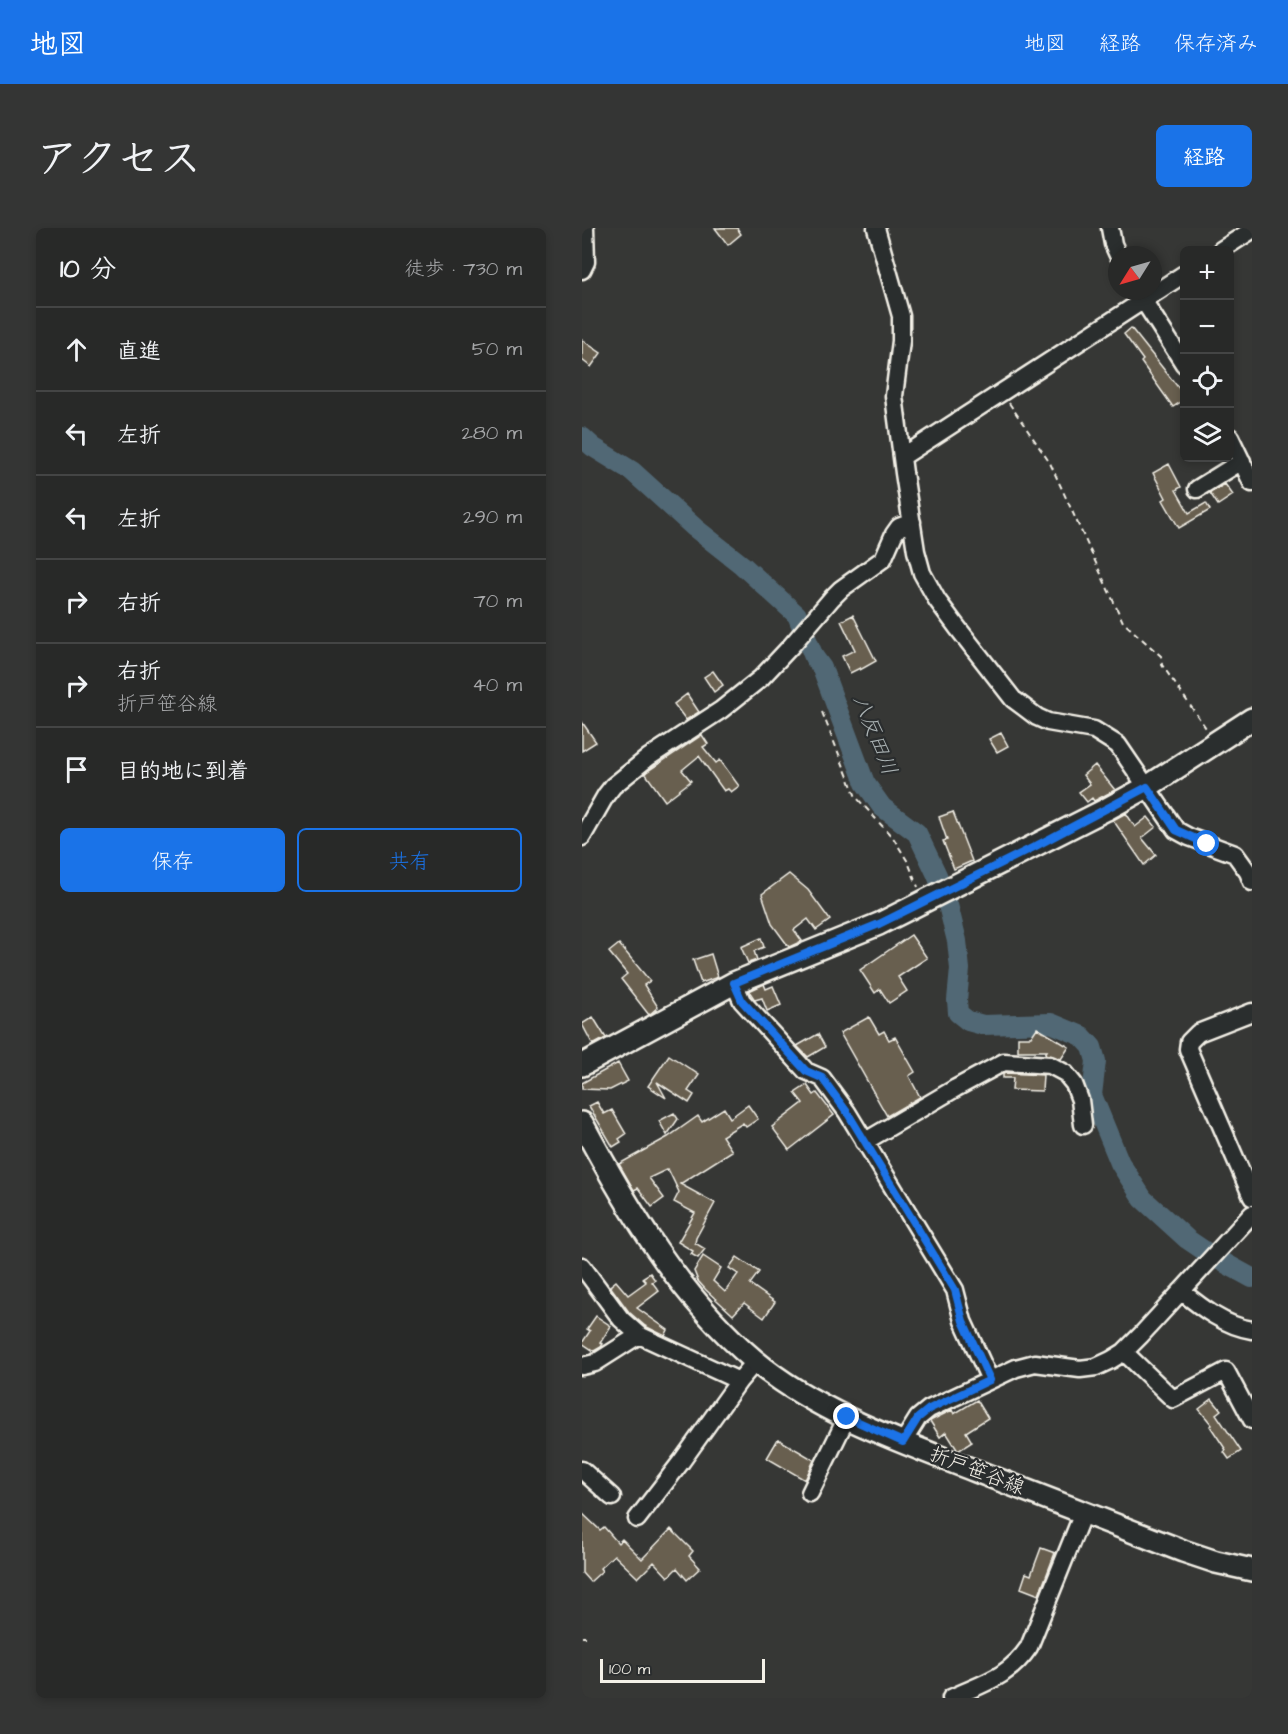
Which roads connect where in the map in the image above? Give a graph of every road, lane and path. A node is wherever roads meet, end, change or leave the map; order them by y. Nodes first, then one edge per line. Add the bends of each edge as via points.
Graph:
1 (585, 228) edge
2 (876, 228) edge
3 (1110, 228) edge
4 (1252, 230) edge
5 (1114, 246) edge
6 (1227, 246) edge
7 (582, 270) edge
8 (1180, 276) edge
9 (1162, 285) edge
10 (1134, 300) edge
11 (1143, 300) edge
12 (1180, 356) edge
13 (1002, 393) junction
14 (1234, 445) edge
15 (902, 457) junction
16 (1242, 461) junction
17 (1252, 483) edge
18 (1197, 489) dead end
19 (912, 522) junction
20 (822, 712) dead end
21 (1252, 719) edge
22 (1216, 743) junction
23 (1147, 787) junction
24 (582, 837) edge
25 (1252, 882) edge
26 (938, 894) junction
27 (734, 983) junction
28 (1252, 1012) edge
29 (582, 1065) edge
30 (582, 1123) edge
31 (1083, 1125) dead end
32 (864, 1142) junction
33 (1252, 1197) edge
34 (1252, 1214) edge
35 (582, 1266) edge
36 (1181, 1291) junction
37 (1252, 1330) edge
38 (639, 1335) junction
39 (1124, 1352) junction
40 (756, 1361) junction
41 (582, 1366) edge
42 (990, 1380) junction
43 (738, 1381) junction
44 (847, 1417) junction
45 (1252, 1420) edge
46 (903, 1442) junction
47 (582, 1470) edge
48 (810, 1493) dead end
49 (612, 1497) dead end
50 (1083, 1513) junction
51 (637, 1519) dead end
52 (1252, 1570) edge
53 (951, 1698) edge

1 - 7 street via 586,262
2 - 15 street via 901,316 894,396
3 - 5 street
4 - 6 street
8 - 9 street
10 - 13 street
11 - 12 street
13 - 15 street
13 - 22 path via 1050,463 1123,622 1161,656 1162,665
14 - 16 street
15 - 19 street
16 - 17 street
16 - 18 street
19 - 23 street via 922,573 937,600 1013,699 1048,722 1083,727 1104,735 1118,745
19 - 24 street via 899,527 883,560 832,598 761,678 613,786
20 - 26 path via 856,797
21 - 22 main road
22 - 23 main road
23 - 25 street via 1176,830 1235,854
23 - 26 main road
26 - 27 main road via 879,924
27 - 29 main road
27 - 32 street via 742,1001 771,1034 806,1071 822,1078
28 - 33 street via 1198,1033 1188,1049
30 - 40 main road, 折戸笹谷線 via 663,1258 711,1319
31 - 32 street via 1080,1100 1065,1073 1050,1065 1004,1062
32 - 42 street via 955,1290 963,1321
34 - 36 street
35 - 38 street via 616,1312
36 - 37 street via 1205,1310
36 - 39 street
38 - 41 street via 595,1363
38 - 43 street
39 - 42 street via 1096,1367 1080,1369 1035,1363
39 - 45 street via 1173,1399 1226,1371
40 - 43 street
40 - 44 main road, 折戸笹谷線
42 - 46 street via 929,1409 918,1418
43 - 51 street
44 - 46 main road, 折戸笹谷線
44 - 48 street
46 - 50 main road, 折戸笹谷線
47 - 49 street
50 - 52 main road, 折戸笹谷線 via 1183,1551
50 - 53 street via 1029,1647 1020,1660 1002,1675

